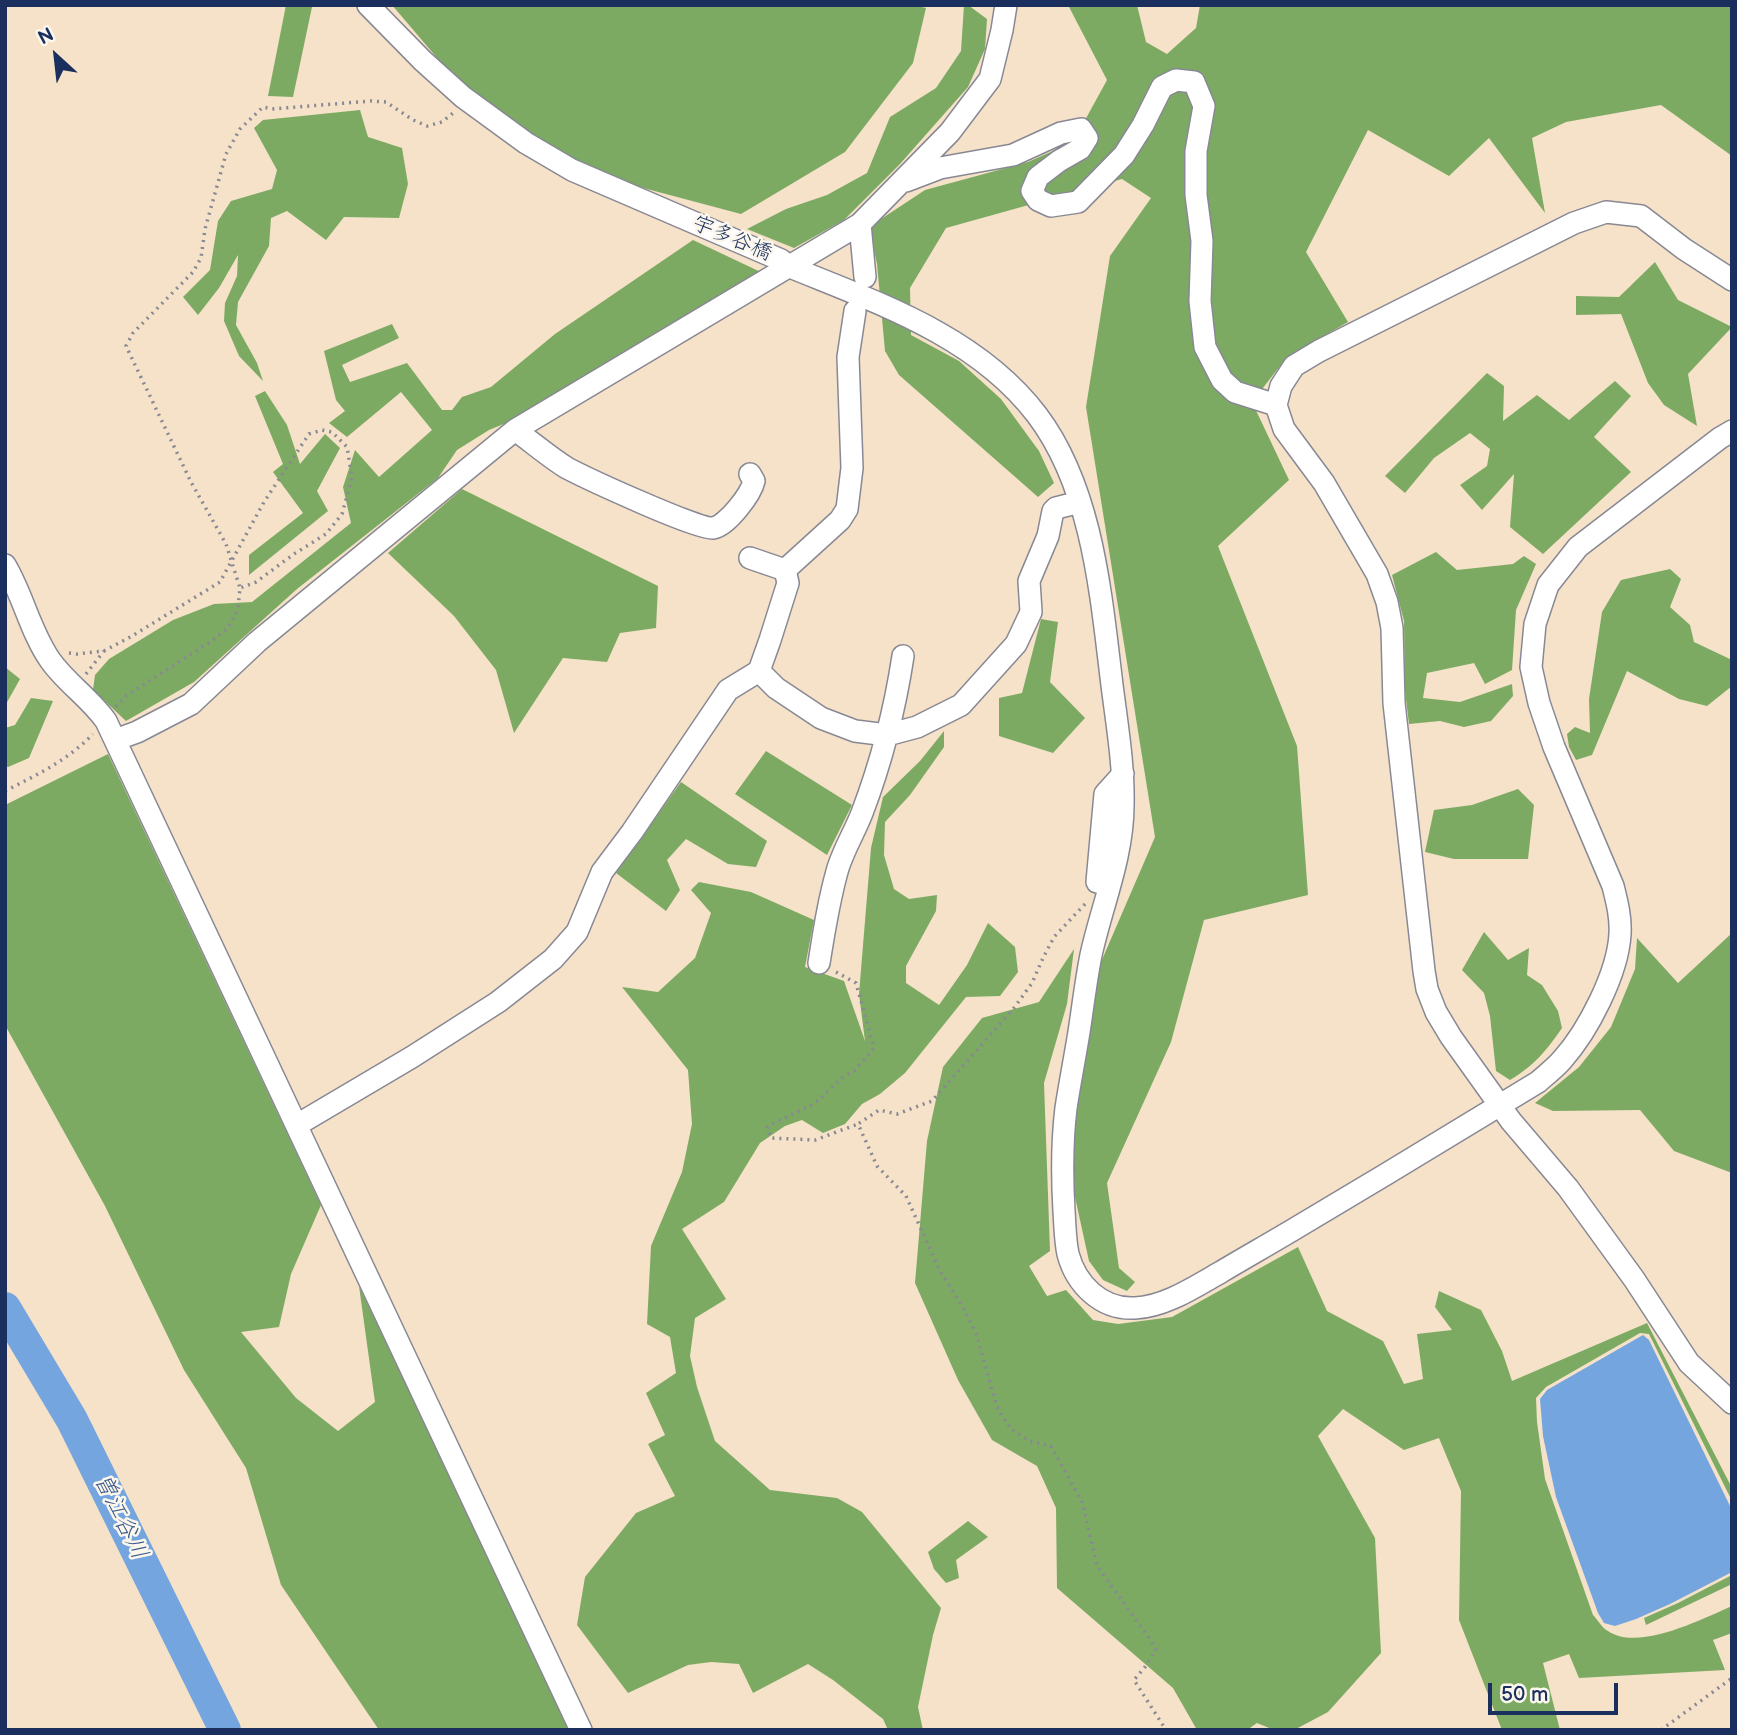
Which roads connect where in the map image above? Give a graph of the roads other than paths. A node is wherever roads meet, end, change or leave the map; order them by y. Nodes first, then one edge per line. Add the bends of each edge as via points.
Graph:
1 (368, 5) edge
2 (1006, 5) edge
3 (901, 183) junction
4 (860, 224) junction
5 (785, 264) junction
6 (865, 277) dead end
7 (1732, 280) edge
8 (855, 312) dead end
9 (1276, 405) junction
10 (514, 430) junction
11 (1732, 431) edge
12 (750, 474) dead end
13 (1080, 502) junction
14 (750, 558) dead end
15 (5, 565) edge
16 (785, 570) junction
17 (904, 656) dead end
18 (759, 671) junction
19 (887, 735) junction
20 (115, 740) junction
21 (1123, 774) junction
22 (1097, 882) road end
23 (819, 963) road end
24 (1500, 1105) junction
25 (297, 1125) junction
26 (1732, 1403) edge
27 (581, 1730) edge

1 - 5 street, 宇多谷橋 via 463,97 526,143 572,170
2 - 3 street via 990,79 950,132
3 - 4 street
3 - 9 street via 940,168 1013,155 1081,129 1087,138 1080,149 1038,177 1032,191 1051,206 1078,202 1124,155 1162,87 1176,79 1194,82 1204,106 1196,151 1196,195 1205,347 1222,380 1235,392
4 - 5 street
4 - 6 street
5 - 10 street
5 - 13 street, 宇多谷橋 via 913,318 972,354 1037,416 1068,468
7 - 9 street via 1641,216 1605,212 1574,223 1319,351 1294,366
8 - 16 street via 848,357 852,468 847,509
9 - 24 street via 1284,429 1324,482 1377,575 1387,602 1394,704 1427,989 1451,1037
10 - 12 street via 567,468 700,526 724,524 752,490
10 - 20 street via 257,642 191,704
11 - 24 street, 宇多谷橋 via 1578,547 1548,585 1535,624 1531,667 1554,747 1613,887 1620,934 1605,989 1579,1037 1562,1061 1538,1082
13 - 19 street via 1052,511 1048,536 1029,581 1031,612 1016,645 961,705 917,727
13 - 21 street, 宇多谷橋 via 1102,612
14 - 16 street
15 - 20 street via 48,657 100,713
16 - 18 street via 788,583
17 - 19 street
18 - 19 street via 821,718 855,731
18 - 25 street via 728,690 602,872 577,932 553,959 498,1002
19 - 23 street via 862,813 839,865
20 - 25 street
21 - 22 street via 1105,794
21 - 24 street, 宇多谷橋 via 1118,856 1091,956 1066,1112 1063,1189 1067,1252 1079,1282 1091,1293 1104,1302 1137,1308 1175,1298
24 - 26 street via 1568,1188 1689,1363
25 - 27 street

